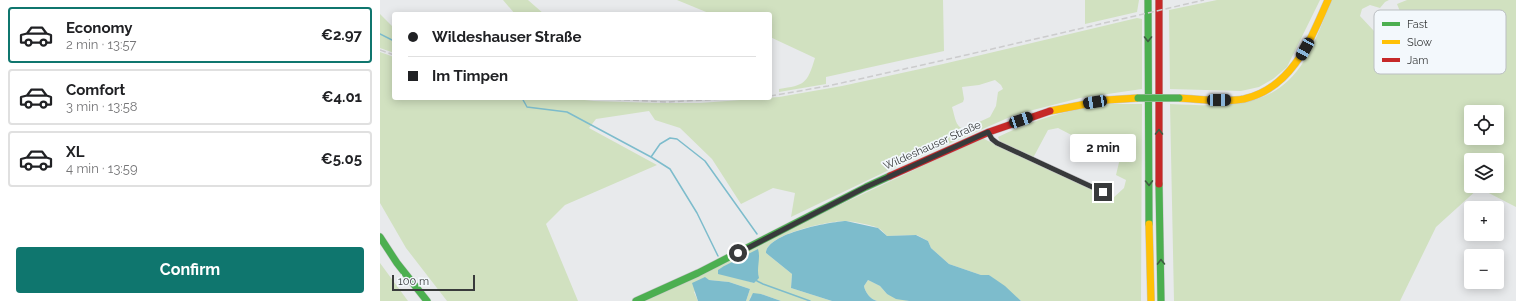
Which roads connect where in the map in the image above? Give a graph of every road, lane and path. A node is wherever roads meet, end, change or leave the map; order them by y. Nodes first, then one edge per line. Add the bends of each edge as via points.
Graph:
1 (1148, 0) edge
2 (1159, 0) edge
3 (1328, 0) edge
4 (988, 132) junction
5 (1103, 192) dead end
6 (380, 237) edge
7 (427, 301) edge
8 (636, 301) edge
9 (1151, 301) edge
10 (1162, 301) edge

1 -> 9 main road
10 -> 2 main road via 1158,161
3 - 4 main road, Wildeshauser Straße, bridge via 1295,67 1272,88 1252,97 1234,100 1107,100 1057,109
4 - 5 street via 997,143
4 - 8 main road, Wildeshauser Straße via 866,187 698,273
6 - 7 main road

